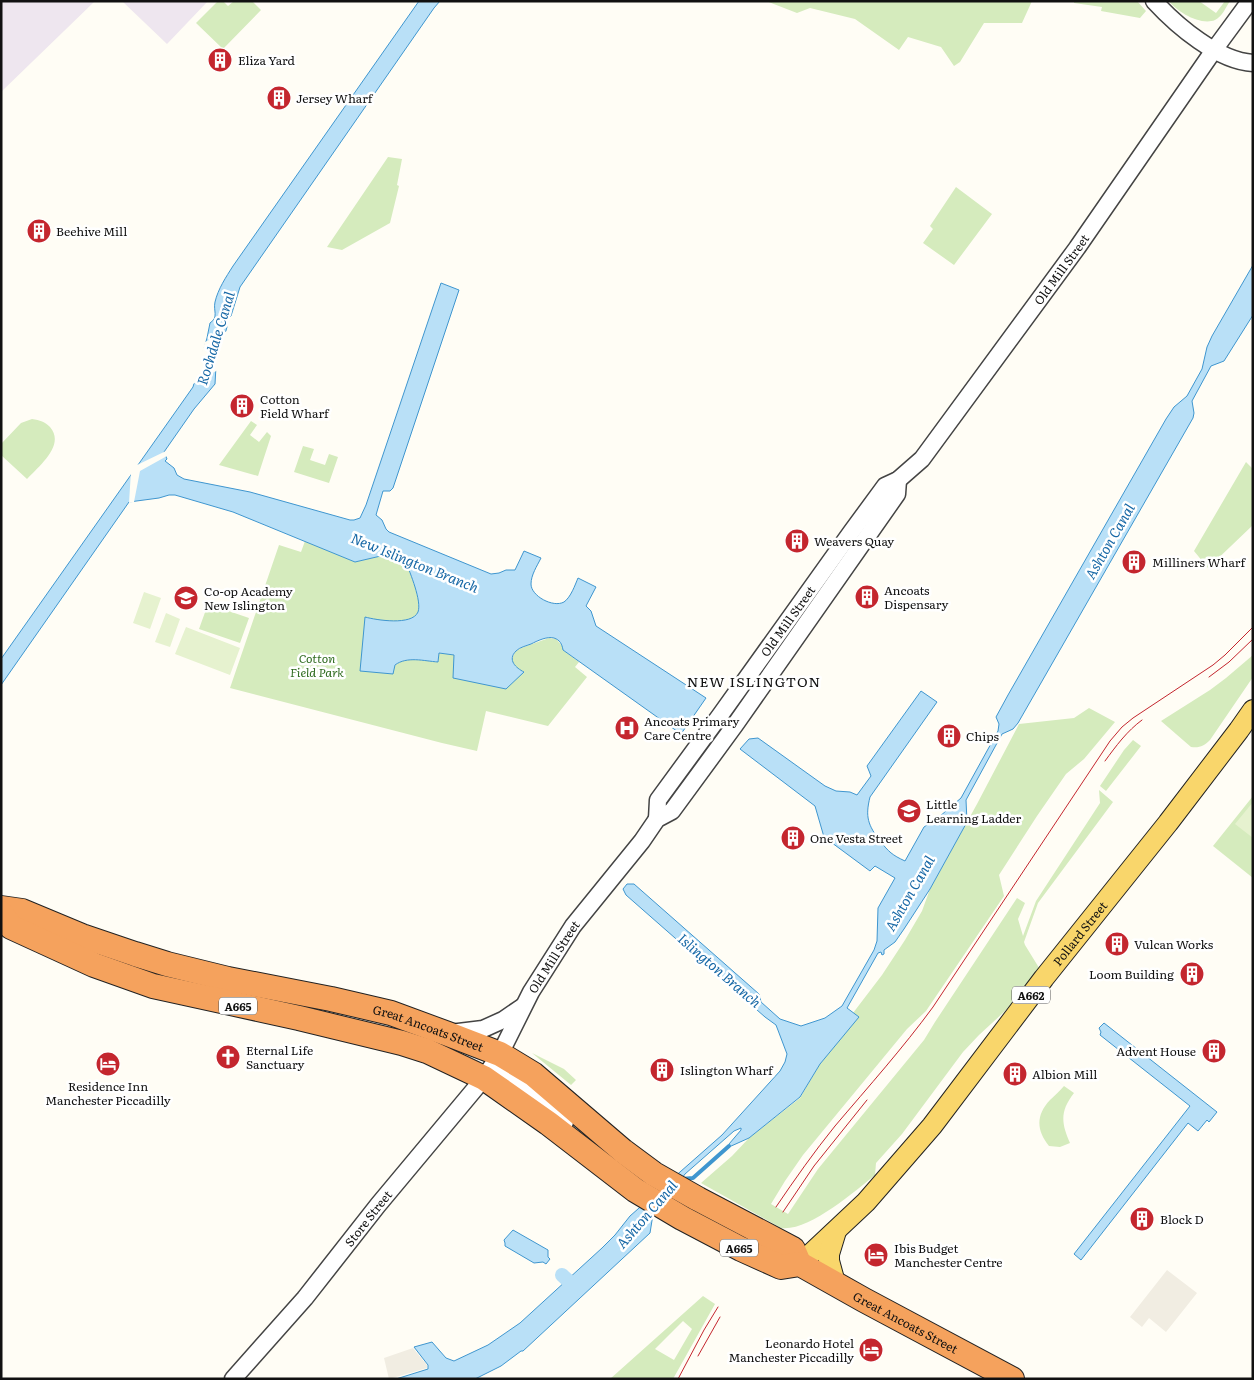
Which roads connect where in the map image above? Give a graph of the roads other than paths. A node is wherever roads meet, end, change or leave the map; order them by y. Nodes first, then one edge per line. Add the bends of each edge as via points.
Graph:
1 (1154, 1) edge
2 (1250, 1) edge
3 (1214, 50) junction
4 (1253, 63) edge
5 (1253, 710) edge
6 (1, 908) edge
7 (1, 913) edge
8 (168, 964) junction
9 (153, 986) junction
10 (289, 992) junction
11 (523, 1007) junction
12 (299, 1018) junction
13 (448, 1034) junction
14 (500, 1054) junction
15 (484, 1078) junction
16 (589, 1156) junction
17 (837, 1229) junction
18 (800, 1263) junction
19 (835, 1283) junction
20 (233, 1379) edge
21 (1012, 1379) edge

1 - 3 street via 1191,35
2 - 3 street, Old Mill Street
3 - 4 street
3 - 11 street, Old Mill Street via 1023,324 922,459 898,480 885,486 658,800 657,819 573,926
5 - 17 main road, Pollard Street / A662 via 932,1126 866,1202
6 - 8 highway, Great Ancoats Street / A665 via 22,911 82,936
7 - 9 highway, Great Ancoats Street / A665 via 11,928 94,965
8 - 9 highway
8 - 10 highway, Great Ancoats Street / A665
9 - 12 highway, Great Ancoats Street / A665
10 - 12 highway
10 - 13 highway, Great Ancoats Street / A665 via 391,1013
11 - 13 street via 483,1029
11 - 14 street, Old Mill Street
12 - 15 highway, Great Ancoats Street / A665 via 402,1043
13 - 14 highway, Great Ancoats Street / A665
14 - 15 street, Store Street
14 - 16 street via 500,1067 506,1075 576,1131
14 - 18 highway, Great Ancoats Street / A665 via 533,1074 622,1151 654,1174 793,1249
15 - 16 highway, Great Ancoats Street / A665
15 - 20 street, Store Street via 305,1298
16 - 18 highway, Great Ancoats Street / A665 via 635,1190 741,1249 781,1267
17 - 18 main road, Pollard Street / A662
17 - 19 main road via 829,1254
18 - 19 highway, Great Ancoats Street / A665
19 - 21 highway, Great Ancoats Street / A665

